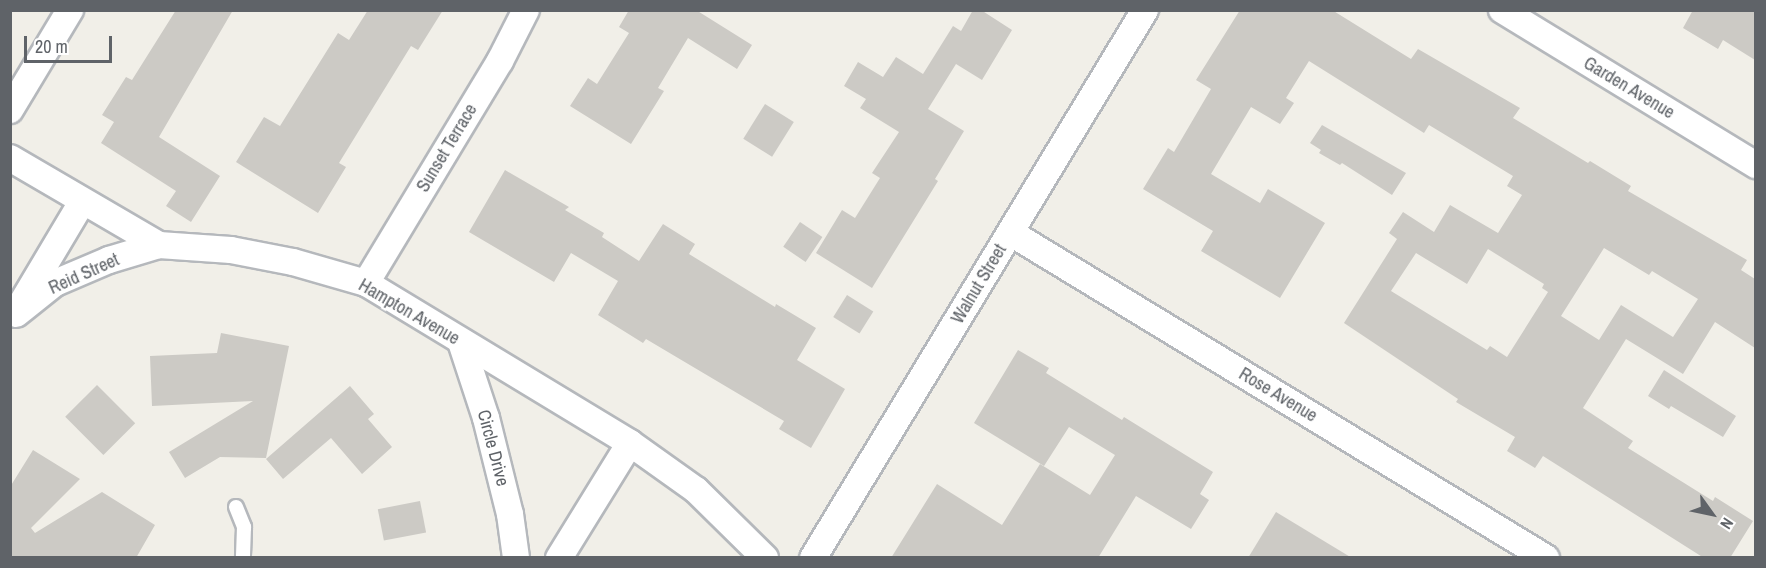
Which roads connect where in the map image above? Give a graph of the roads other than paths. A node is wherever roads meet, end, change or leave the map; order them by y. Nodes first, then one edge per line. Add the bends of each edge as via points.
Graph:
1 (70, 10) edge
2 (526, 10) edge
3 (1145, 10) edge
4 (1502, 10) edge
5 (10, 110) edge
6 (10, 158) edge
7 (1755, 165) edge
8 (82, 202) junction
9 (1011, 233) junction
10 (159, 245) junction
11 (366, 284) junction
12 (13, 318) edge
13 (461, 342) junction
14 (630, 443) junction
15 (236, 507) dead end
16 (243, 558) edge
17 (516, 558) edge
18 (559, 558) edge
19 (765, 558) edge
20 (813, 558) edge
21 (1546, 558) edge

1 - 5 street
2 - 11 street, Sunset Terrace via 500,61
3 - 9 street, Walnut Street
4 - 7 street, Garden Avenue
6 - 8 street, Hampton Avenue
8 - 10 street, Hampton Avenue
8 - 12 street, Reid Street
9 - 20 street, Walnut Street
9 - 21 street, Rose Avenue
10 - 11 street, Hampton Avenue via 231,250 293,262
10 - 12 street, Reid Street via 109,260 55,283
11 - 13 street, Hampton Avenue
13 - 14 street, Hampton Avenue
13 - 17 street, Circle Drive via 486,418 510,514
14 - 18 street
14 - 19 street, Hampton Avenue via 696,490
15 - 16 lane via 244,527

